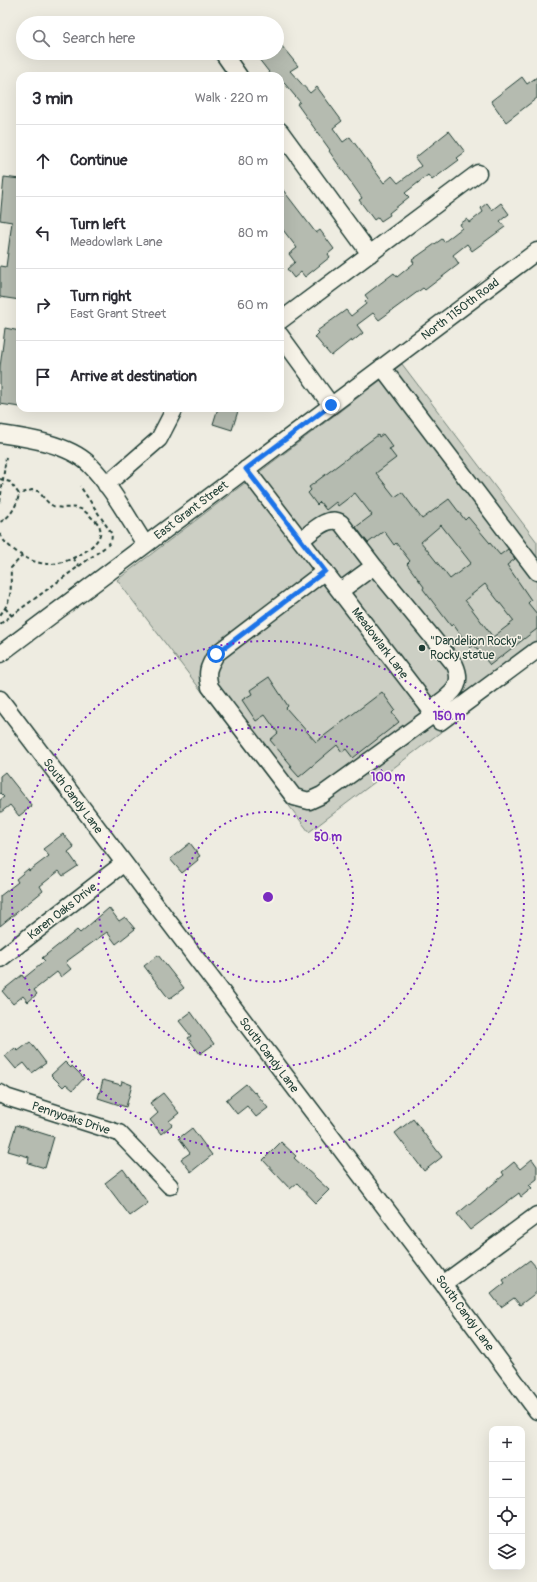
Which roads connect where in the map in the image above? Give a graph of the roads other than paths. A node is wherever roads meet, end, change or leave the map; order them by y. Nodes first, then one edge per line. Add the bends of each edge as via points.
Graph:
1 (228, 60) edge
2 (237, 72) edge
3 (284, 136) edge
4 (478, 173) dead end
5 (537, 251) edge
6 (370, 254) junction
7 (284, 318) edge
8 (284, 340) edge
9 (382, 367) junction
10 (331, 405) junction
11 (173, 412) edge
12 (0, 434) edge
13 (246, 469) junction
14 (106, 485) junction
15 (301, 540) junction
16 (146, 544) junction
17 (374, 566) junction
18 (325, 571) junction
19 (537, 572) edge
20 (340, 592) junction
21 (537, 650) edge
22 (0, 654) edge
23 (0, 699) edge
24 (432, 712) junction
25 (124, 863) junction
26 (0, 959) edge
27 (0, 1093) edge
28 (170, 1186) dead end
29 (537, 1215) edge
30 (443, 1284) junction
31 (537, 1411) edge

1 - 2 street
3 - 6 street
4 - 6 street
5 - 9 street, North 1150th Road
6 - 7 street
8 - 10 street
9 - 10 street, East Grant Street
9 - 19 street
10 - 13 street, East Grant Street
11 - 14 street via 159,439
12 - 14 street via 54,445 73,454 88,464
13 - 15 street, Meadowlark Lane
13 - 16 street, East Grant Street
14 - 16 street
15 - 17 street via 323,524 336,520
15 - 18 street, Meadowlark Lane
16 - 22 street, East Grant Street
17 - 20 street
17 - 24 street via 458,671 458,685
18 - 20 street, Meadowlark Lane
18 - 24 street via 216,654 206,675 210,687 294,797 309,801 322,796
20 - 24 street, Meadowlark Lane
21 - 24 street via 440,722
23 - 25 street, South Candy Lane
25 - 26 street, Karen Oaks Drive
25 - 30 street, South Candy Lane
27 - 28 street, Pennyoaks Drive via 119,1133
29 - 30 street
30 - 31 street, South Candy Lane

